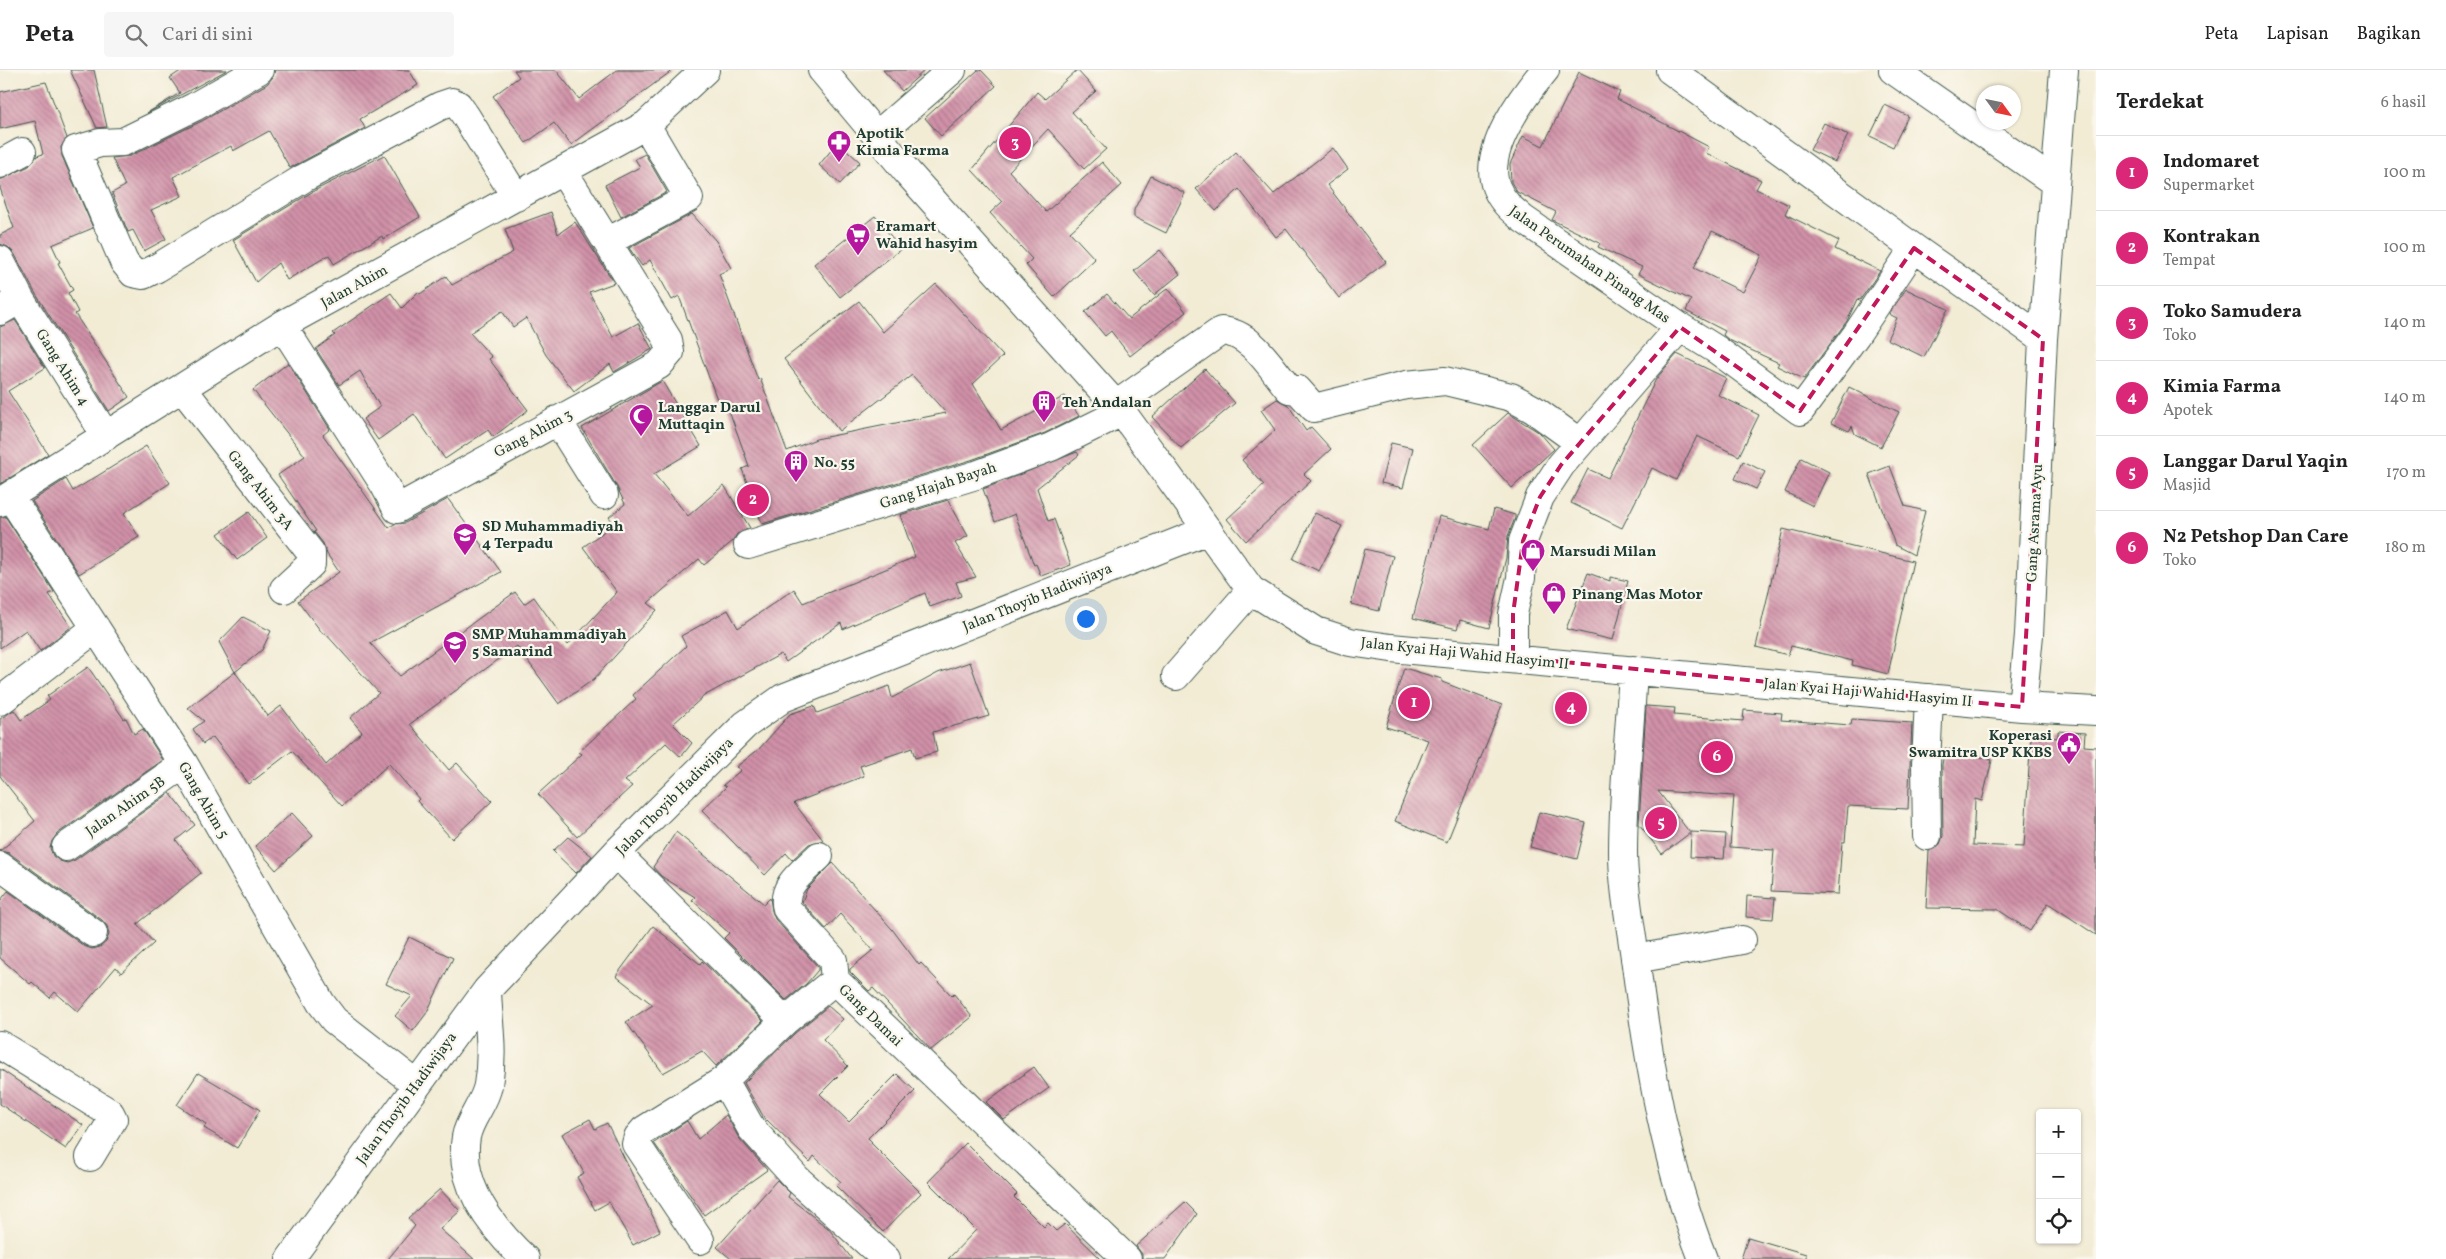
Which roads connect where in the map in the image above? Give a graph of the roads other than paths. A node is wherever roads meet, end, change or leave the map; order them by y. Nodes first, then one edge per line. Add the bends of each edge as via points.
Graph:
1 (259, 70) edge
2 (705, 70) edge
3 (822, 70) edge
4 (952, 70) edge
5 (1545, 70) edge
6 (1670, 70) edge
7 (1893, 70) edge
8 (2064, 70) edge
9 (646, 125) junction
10 (876, 136) junction
11 (563, 171) junction
12 (2054, 182) junction
13 (516, 197) junction
14 (607, 242) junction
15 (1914, 248) junction
16 (0, 260) edge
17 (10, 305) edge
18 (282, 325) junction
19 (1680, 327) junction
20 (2043, 339) junction
21 (182, 388) junction
22 (1119, 408) junction
23 (557, 420) junction
24 (106, 436) junction
25 (1580, 443) junction
26 (604, 495) dead end
27 (5, 499) edge
28 (1208, 530) junction
29 (748, 545) dead end
30 (284, 589) dead end
31 (1252, 590) junction
32 (96, 628) junction
33 (1513, 657) junction
34 (1633, 670) junction
35 (1176, 676) dead end
36 (1929, 698) junction
37 (0, 701) edge
38 (2022, 707) junction
39 (2096, 711) edge
40 (184, 764) junction
41 (1927, 836) dead end
42 (66, 847) dead end
43 (616, 853) junction
44 (819, 856) dead end
45 (0, 866) edge
46 (93, 934) dead end
47 (1742, 940) dead end
48 (1635, 960) junction
49 (835, 980) junction
50 (487, 990) junction
51 (785, 1021) junction
52 (0, 1045) edge
53 (724, 1080) junction
54 (416, 1084) junction
55 (90, 1157) dead end
56 (700, 1240) dead end
57 (517, 1257) edge
58 (290, 1259) edge
59 (886, 1259) edge
60 (1128, 1259) edge
61 (1703, 1259) edge

1 - 13 street via 123,142 100,143 76,150 129,270 143,275 157,268 304,178 452,102 465,114
2 - 9 street, Jalan Ahim
3 - 10 street, Jalan Kyai Haji Wahid Hasyim II
4 - 10 street
5 - 19 street, Jalan Perumahan Pinang Mas via 1509,120 1498,146 1494,166 1496,186 1506,204 1523,219
6 - 15 street
7 - 12 street
8 - 12 street, Gang Asrama Ayu
9 - 11 street, Jalan Ahim
9 - 14 street via 689,198
10 - 22 street, Jalan Kyai Haji Wahid Hasyim II
11 - 13 street, Jalan Ahim
11 - 14 street, Gang Ahim 3
12 - 20 street, Gang Asrama Ayu
13 - 18 street, Jalan Ahim
14 - 23 street, Gang Ahim 3 via 668,340 670,352 658,365
15 - 19 street via 1800,411
15 - 20 street
16 - 17 street, Gang Ahim 4
17 - 24 street, Gang Ahim 4
18 - 21 street, Jalan Ahim
18 - 23 street, Gang Ahim 3 via 397,509
19 - 25 street, Jalan Perumahan Pinang Mas
20 - 38 street, Gang Asrama Ayu via 2029,635
21 - 24 street, Jalan Ahim
21 - 30 street, Gang Ahim 3A via 311,553 311,564
22 - 25 street, Gang Hajah Bayah via 1221,330 1247,340 1289,389 1298,390 1314,408 1406,385 1445,381 1511,397
22 - 28 street, Jalan Kyai Haji Wahid Hasyim II
22 - 29 street, Gang Hajah Bayah via 1050,447 976,475
23 - 26 street
24 - 27 street, Jalan Ahim
25 - 33 street, Jalan Perumahan Pinang Mas via 1540,497 1523,540 1513,614
27 - 32 street, Gang Ahim 5
28 - 31 street, Jalan Kyai Haji Wahid Hasyim II
28 - 43 street, Jalan Thoyib Hadiwijaya via 784,698 745,725
31 - 33 street, Jalan Kyai Haji Wahid Hasyim II via 1316,631 1350,642
31 - 35 street
32 - 37 street
32 - 40 street, Gang Ahim 5
33 - 34 street, Jalan Kyai Haji Wahid Hasyim II
34 - 36 street, Jalan Kyai Haji Wahid Hasyim II
34 - 48 street via 1623,852
36 - 38 street, Jalan Kyai Haji Wahid Hasyim II
36 - 41 street
38 - 39 street, Jalan Kyai Haji Wahid Hasyim II
40 - 42 street, Jalan Ahim 5B
40 - 54 street, Gang Ahim 5 via 321,1003 334,1020
43 - 50 street, Jalan Thoyib Hadiwijaya
43 - 51 street
44 - 49 street via 790,885 785,893 785,902 787,909 833,960
45 - 46 street
47 - 48 street
48 - 61 street via 1647,1052 1661,1117 1686,1216
49 - 51 street, Gang Damai
49 - 60 street, Gang Damai
50 - 54 street, Jalan Thoyib Hadiwijaya
50 - 57 street via 493,1055 488,1088 466,1136 466,1162 477,1200
51 - 53 street, Gang Damai
52 - 55 street via 110,1113 113,1119
53 - 56 street, Gang Damai via 644,1130 636,1144
53 - 59 street via 751,1128 797,1178
54 - 58 street, Jalan Thoyib Hadiwijaya

